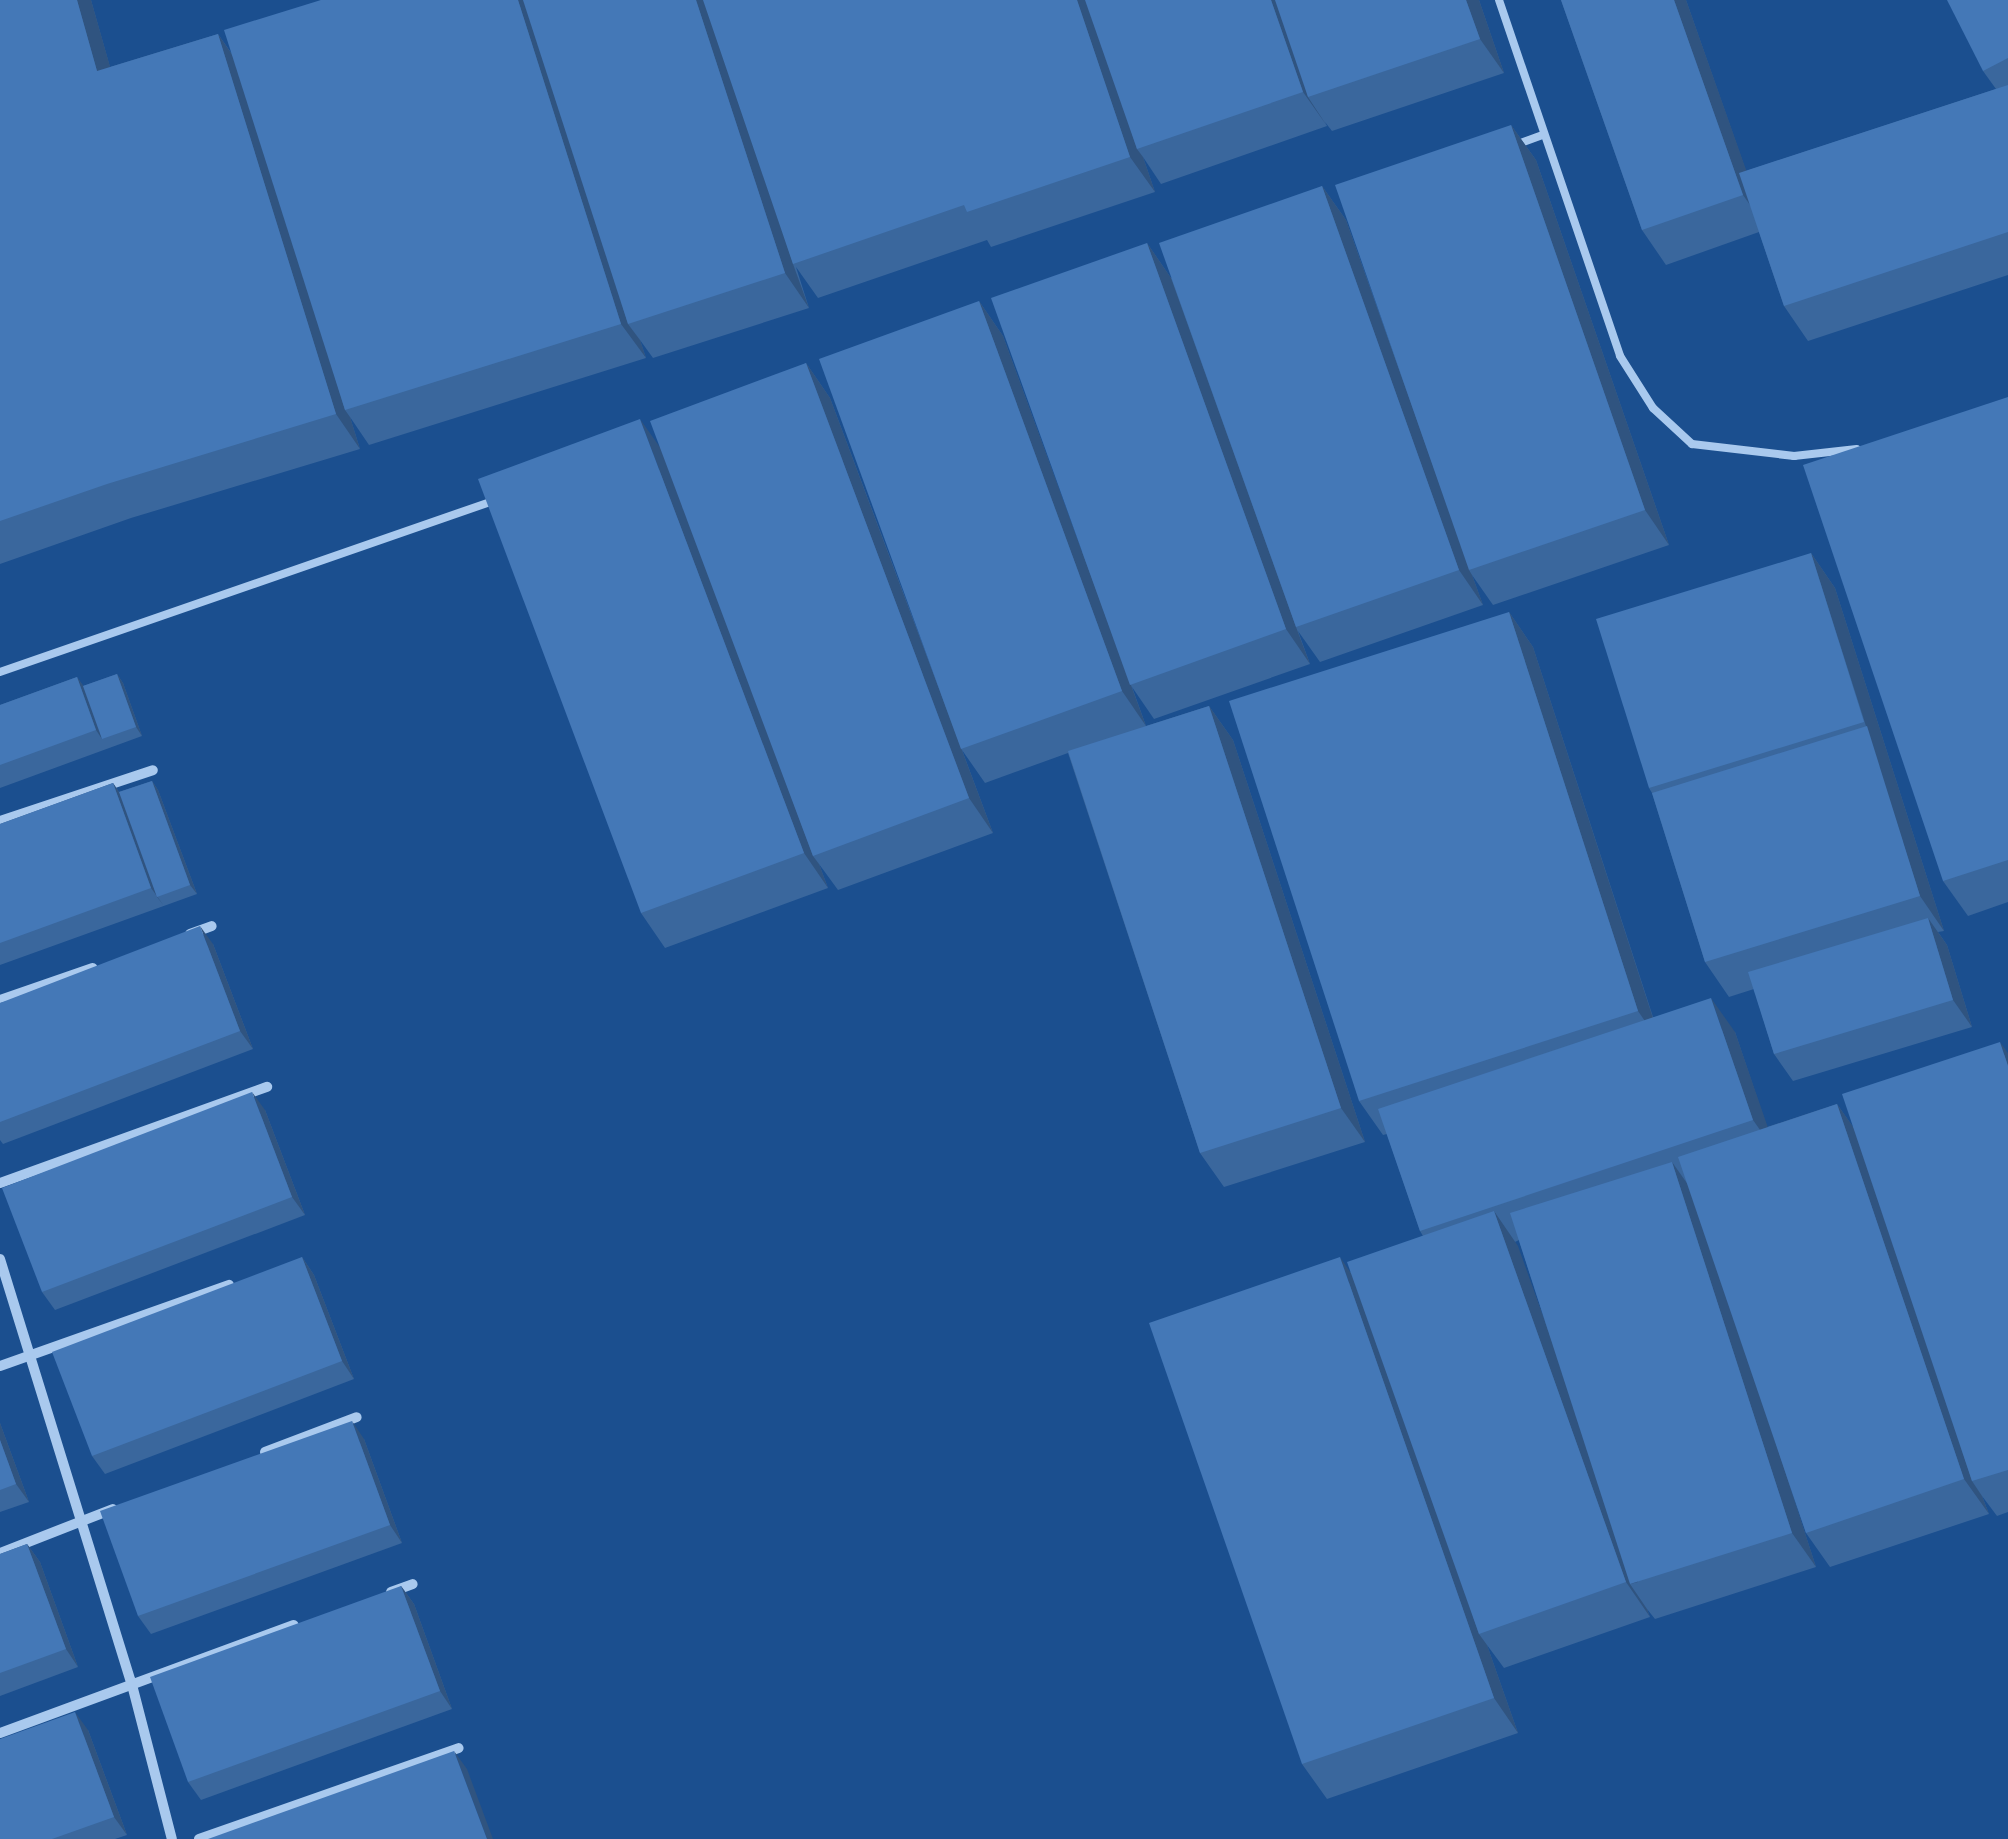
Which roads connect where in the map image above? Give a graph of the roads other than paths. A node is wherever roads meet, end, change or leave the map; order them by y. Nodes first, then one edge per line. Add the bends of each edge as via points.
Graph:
1 (1499, 0) edge
2 (1544, 135) junction
3 (1506, 148) edge
4 (1864, 448) edge
5 (508, 496) edge
6 (0, 672) edge
7 (153, 770) dead end
8 (0, 821) edge
9 (212, 926) dead end
10 (177, 938) edge
11 (106, 963) edge
12 (0, 1000) edge
13 (267, 1087) dead end
14 (0, 1183) edge
15 (0, 1259) edge
16 (236, 1282) edge
17 (31, 1354) junction
18 (0, 1366) edge
19 (357, 1417) dead end
20 (247, 1459) edge
21 (118, 1507) edge
22 (82, 1521) junction
23 (0, 1553) edge
24 (413, 1584) dead end
25 (376, 1597) edge
26 (300, 1623) edge
27 (131, 1681) junction
28 (0, 1733) edge
29 (459, 1748) dead end
30 (172, 1839) edge
31 (199, 1839) edge

1 - 2 lane
2 - 3 lane
2 - 4 lane via 1620,356 1653,408 1692,444 1794,456
5 - 6 lane
7 - 8 street
9 - 10 street
11 - 12 street
13 - 14 street
15 - 17 street
16 - 17 street
17 - 18 street
17 - 22 street
19 - 20 street
21 - 22 street
22 - 23 street
22 - 27 street
24 - 25 street
26 - 27 street
27 - 28 street
27 - 30 street
29 - 31 street

